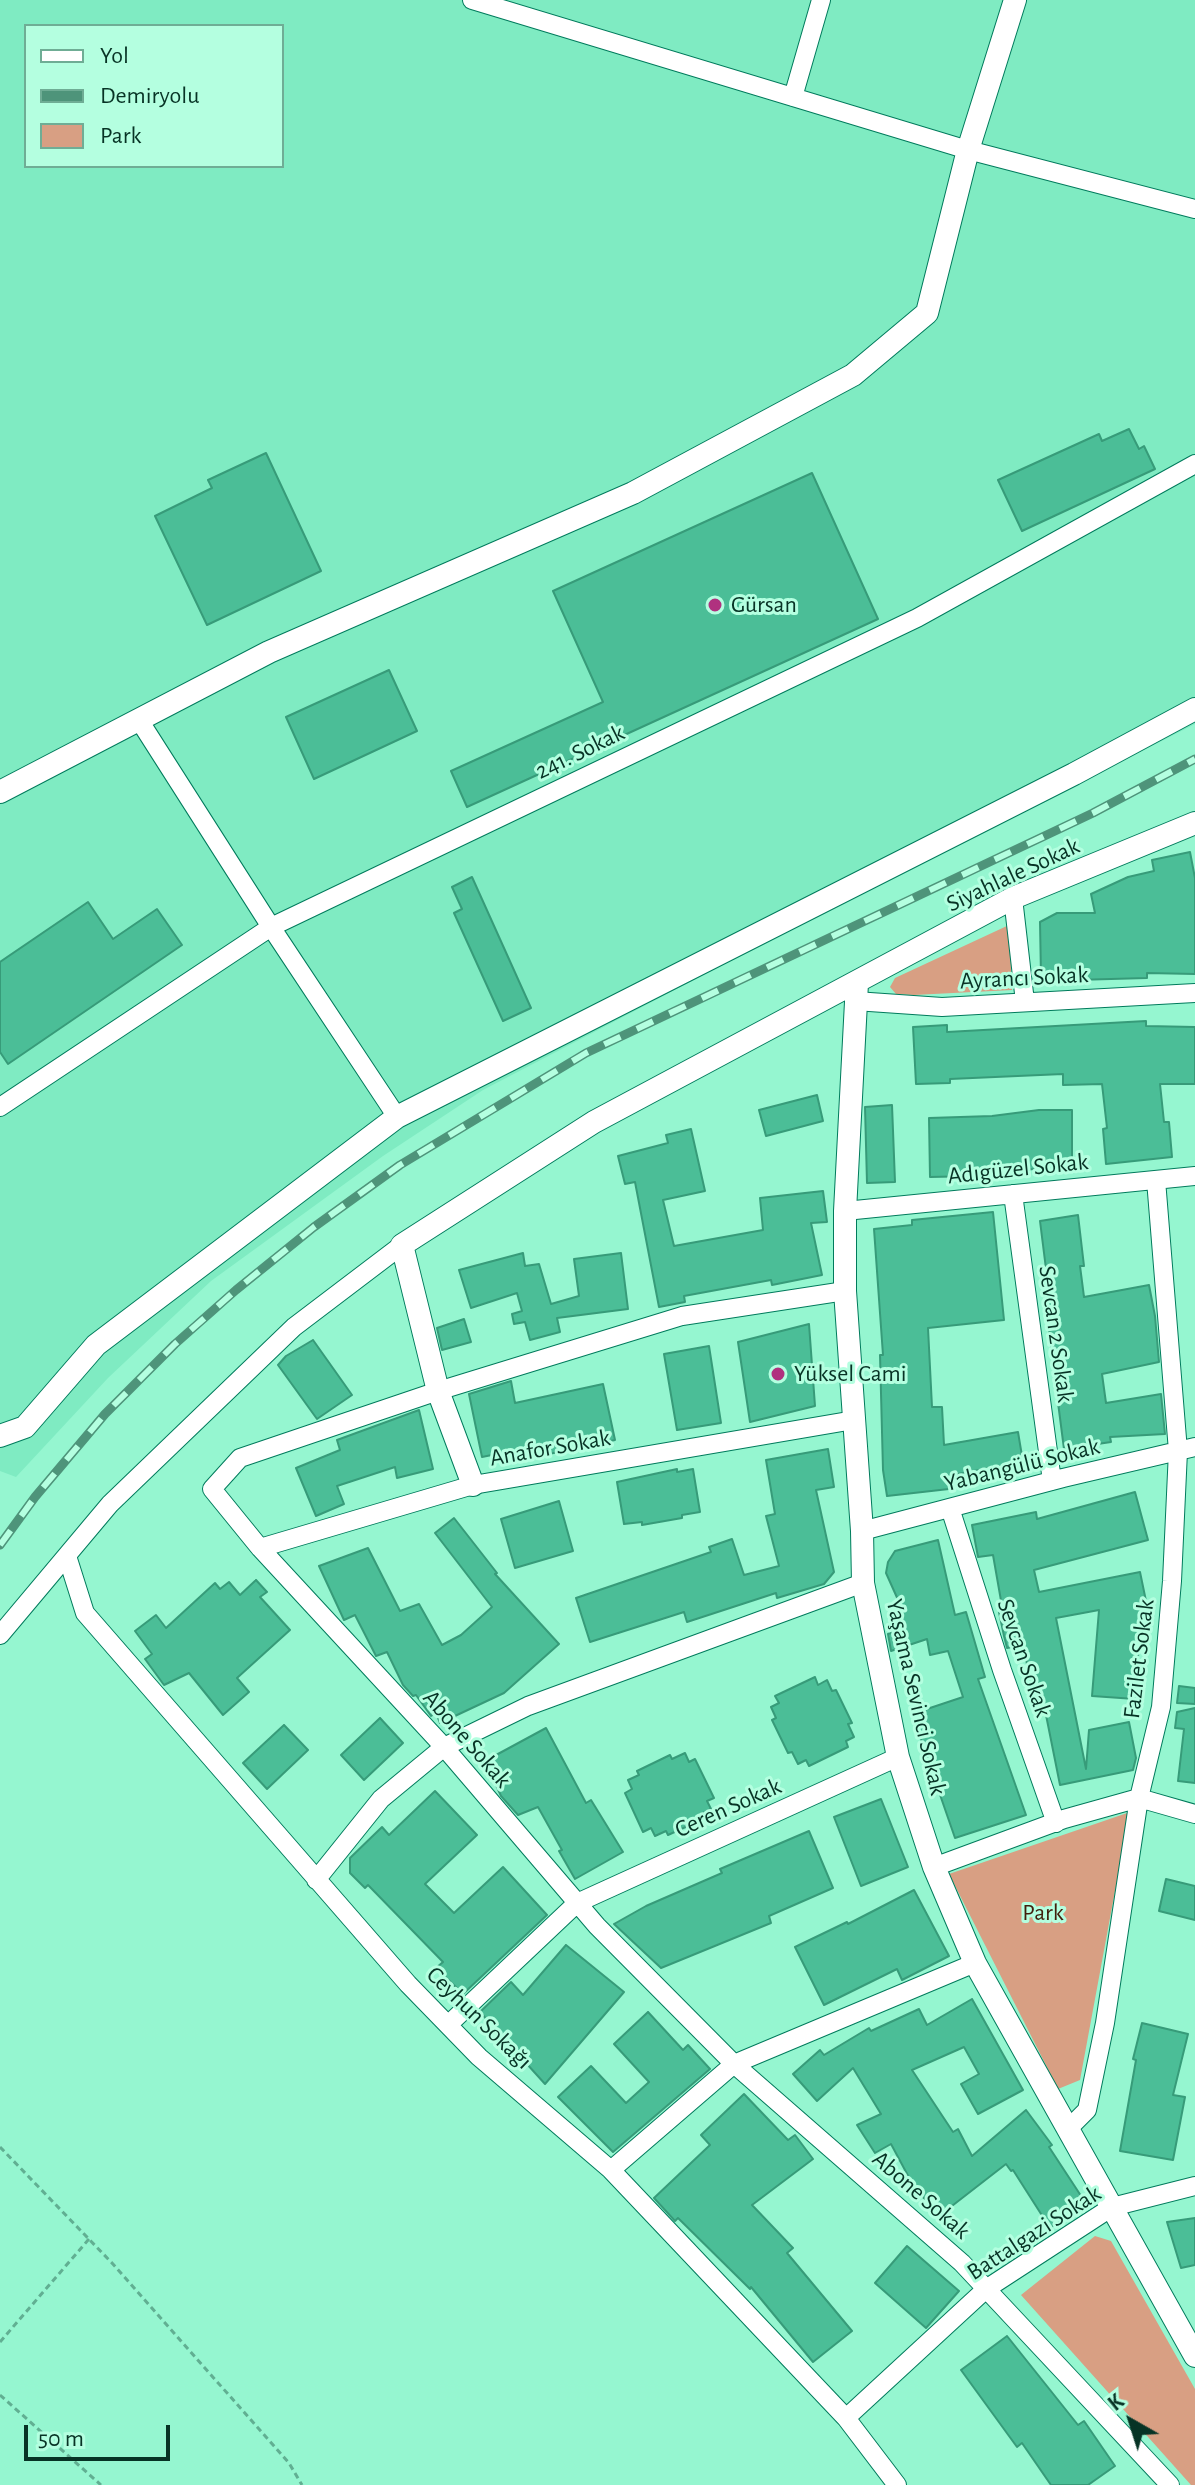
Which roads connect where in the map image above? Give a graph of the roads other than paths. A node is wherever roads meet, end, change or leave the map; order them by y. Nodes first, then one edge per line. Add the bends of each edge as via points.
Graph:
1 (472, 0) edge
2 (821, 0) edge
3 (1015, 0) edge
4 (793, 97) junction
5 (968, 150) junction
6 (1195, 209) edge
7 (1195, 464) edge
8 (1195, 709) edge
9 (139, 720) junction
10 (0, 792) edge
11 (1195, 823) edge
12 (1013, 898) junction
13 (271, 927) junction
14 (856, 992) junction
15 (1195, 993) edge
16 (1025, 1002) junction
17 (0, 1107) edge
18 (397, 1117) junction
19 (1195, 1176) edge
20 (1156, 1180) junction
21 (1013, 1194) junction
22 (845, 1211) junction
23 (402, 1245) junction
24 (845, 1291) junction
25 (438, 1391) junction
26 (854, 1420) junction
27 (0, 1436) edge
28 (1187, 1449) edge
29 (1052, 1481) junction
30 (473, 1485) junction
31 (950, 1508) junction
32 (862, 1531) junction
33 (260, 1548) junction
34 (67, 1556) junction
35 (863, 1583) junction
36 (0, 1635) edge
37 (444, 1747) junction
38 (898, 1757) junction
39 (1139, 1798) junction
40 (1195, 1814) edge
41 (1056, 1823) junction
42 (934, 1867) junction
43 (316, 1880) junction
44 (577, 1903) junction
45 (975, 1963) junction
46 (448, 2025) junction
47 (734, 2064) junction
48 (1068, 2129) junction
49 (611, 2170) junction
50 (1195, 2186) edge
51 (1112, 2207) junction
52 (986, 2289) junction
53 (1195, 2356) edge
54 (846, 2418) junction
55 (894, 2484) edge
56 (1170, 2485) edge

1 - 4 street
2 - 4 street
3 - 5 street
4 - 5 street
5 - 6 street
5 - 9 street via 927,313 853,375 633,493 269,652
7 - 13 street, 241. Sokak via 917,618
8 - 18 street
9 - 10 street
9 - 13 street
11 - 12 street, Siyahlale Sokak
12 - 14 street, Siyahlale Sokak
12 - 16 street
13 - 17 street, 241. Sokak
13 - 18 street
14 - 16 street, Ayrancı Sokak via 942,1007
14 - 22 street, Yaşama Sevinci Sokak
14 - 23 street, Siyahlale Sokak via 594,1122
15 - 16 street, Ayrancı Sokak
18 - 27 street via 96,1345 25,1427
19 - 20 street, Adıgüzel Sokak
20 - 21 street, Adıgüzel Sokak
20 - 28 street, Fazilet Sokak
21 - 22 street, Adıgüzel Sokak
21 - 29 street, Sevcan 2 Sokak
22 - 24 street, Yaşama Sevinci Sokak
23 - 25 street
23 - 34 street via 294,1327 110,1504
24 - 25 street, Abone Sokak via 682,1316
24 - 26 street, Yaşama Sevinci Sokak
25 - 30 street
25 - 33 street, Abone Sokak via 240,1458 212,1489
26 - 30 street, Anafor Sokak
26 - 32 street, Yaşama Sevinci Sokak
28 - 29 street, Yabangülü Sokak
28 - 39 street, Fazilet Sokak via 1161,1707
29 - 31 street, Yabangülü Sokak
30 - 33 street, Anafor Sokak
31 - 32 street, Yabangülü Sokak
31 - 41 street, Sevcan Sokak
32 - 35 street, Yaşama Sevinci Sokak
33 - 37 street, Abone Sokak
34 - 36 street
34 - 43 street, Ceyhun Sokağı via 85,1613
35 - 37 street via 528,1706
35 - 38 street, Yaşama Sevinci Sokak
37 - 43 street via 381,1799
37 - 44 street, Abone Sokak
38 - 42 street, Yaşama Sevinci Sokak
38 - 44 street, Ceren Sokak
39 - 40 street
39 - 41 street
39 - 48 street, Fazilet Sokak via 1087,2110
41 - 42 street
42 - 45 street, Yaşama Sevinci Sokak
43 - 46 street, Ceyhun Sokağı
44 - 46 street, Ceren Sokak
44 - 47 street, Abone Sokak
45 - 47 street
45 - 48 street, Yaşama Sevinci Sokak
46 - 49 street, Ceyhun Sokağı
47 - 49 street
47 - 52 street, Abone Sokak
48 - 51 street, Yaşama Sevinci Sokak
49 - 54 street, Ceyhun Sokağı
50 - 51 street, Battalgazi Sokak
51 - 52 street, Battalgazi Sokak
51 - 53 street, Yaşama Sevinci Sokak
52 - 54 street, Battalgazi Sokak
52 - 56 street, Abone Sokak
54 - 55 street, Ceyhun Sokağı

